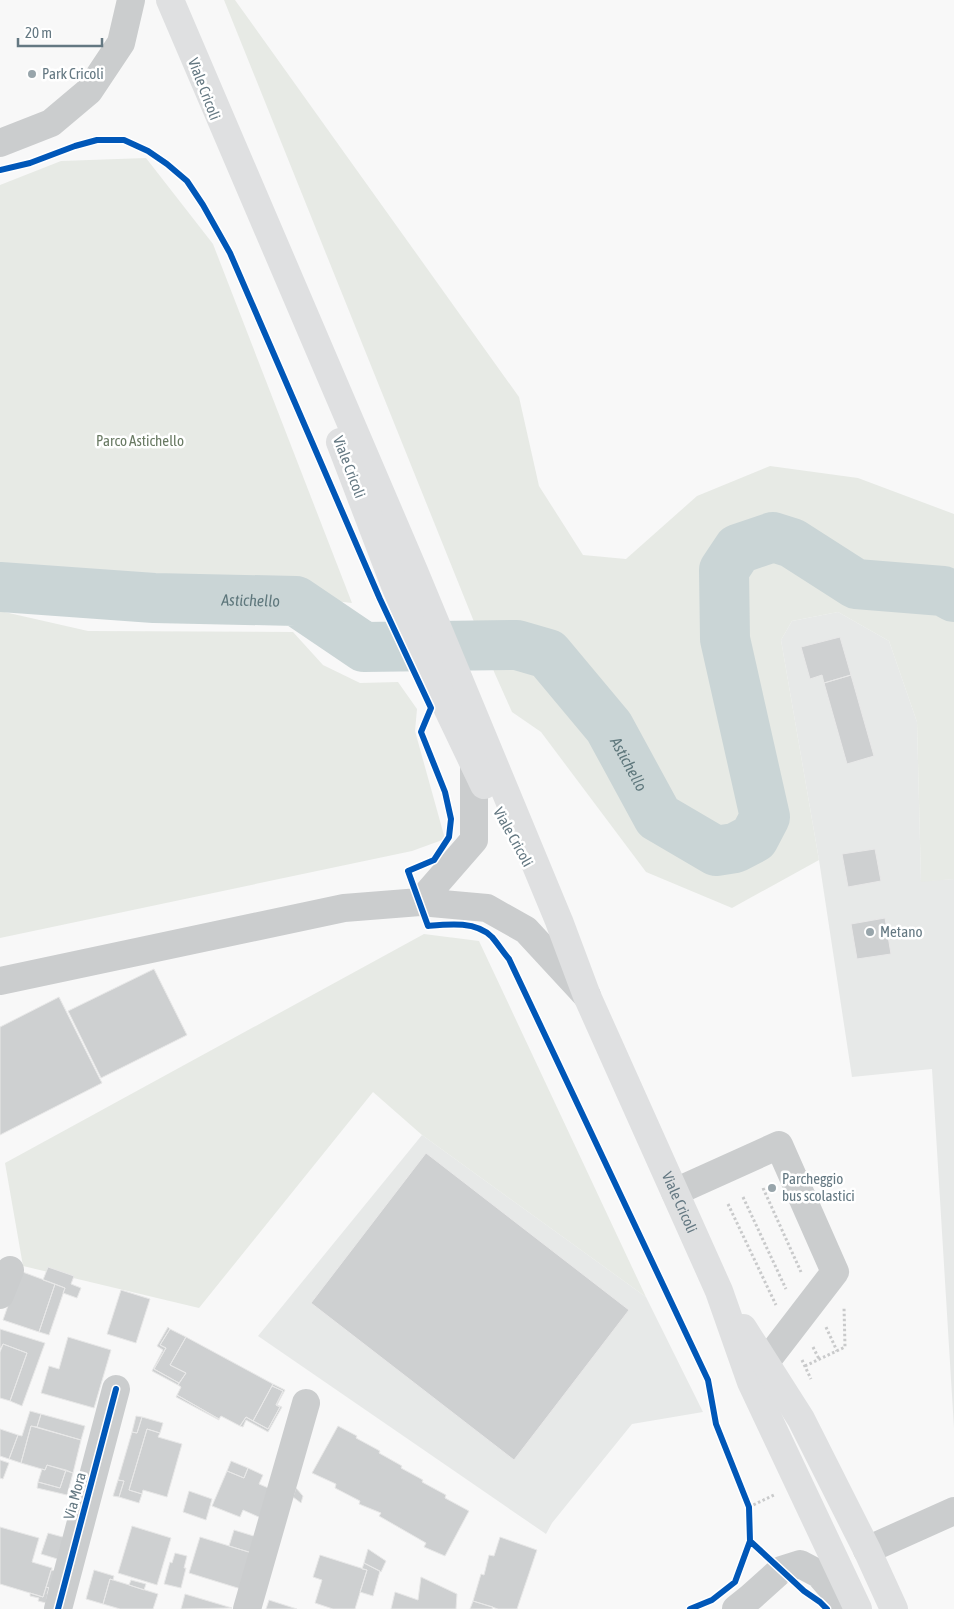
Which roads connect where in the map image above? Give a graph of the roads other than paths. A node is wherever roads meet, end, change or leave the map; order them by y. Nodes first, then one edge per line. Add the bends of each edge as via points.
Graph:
1 (131, 0) edge
2 (170, 0) edge
3 (0, 143) edge
4 (449, 687) junction
5 (474, 766) junction
6 (420, 902) junction
7 (559, 921) junction
8 (0, 981) edge
9 (587, 996) junction
10 (675, 1192) junction
11 (719, 1291) junction
12 (765, 1363) junction
13 (116, 1389) dead end
14 (306, 1403) dead end
15 (954, 1511) edge
16 (867, 1550) junction
17 (58, 1609) edge
18 (246, 1609) edge
19 (736, 1609) edge
20 (844, 1609) edge
21 (858, 1609) edge
22 (894, 1609) edge

1 - 3 street via 121,43 89,91 51,122
2 - 4 main road, Viale Cricoli
4 - 5 main road, Viale Cricoli
4 - 7 main road, Viale Cricoli
5 - 6 street via 474,840
5 - 7 main road, Viale Cricoli
6 - 8 street via 344,908
6 - 9 street via 487,908 526,930
7 - 9 main road, Viale Cricoli
9 - 10 main road, Viale Cricoli
10 - 11 main road, Viale Cricoli
10 - 12 street via 779,1145 835,1272
11 - 12 main road, Viale Cricoli
11 - 21 main road, Viale Cricoli via 750,1382
12 - 16 main road, Viale Cricoli via 801,1419
13 - 17 street, Via Mora
14 - 18 street
15 - 16 street
16 - 22 main road, Viale Cricoli
19 - 20 street via 781,1570 800,1564 819,1574

